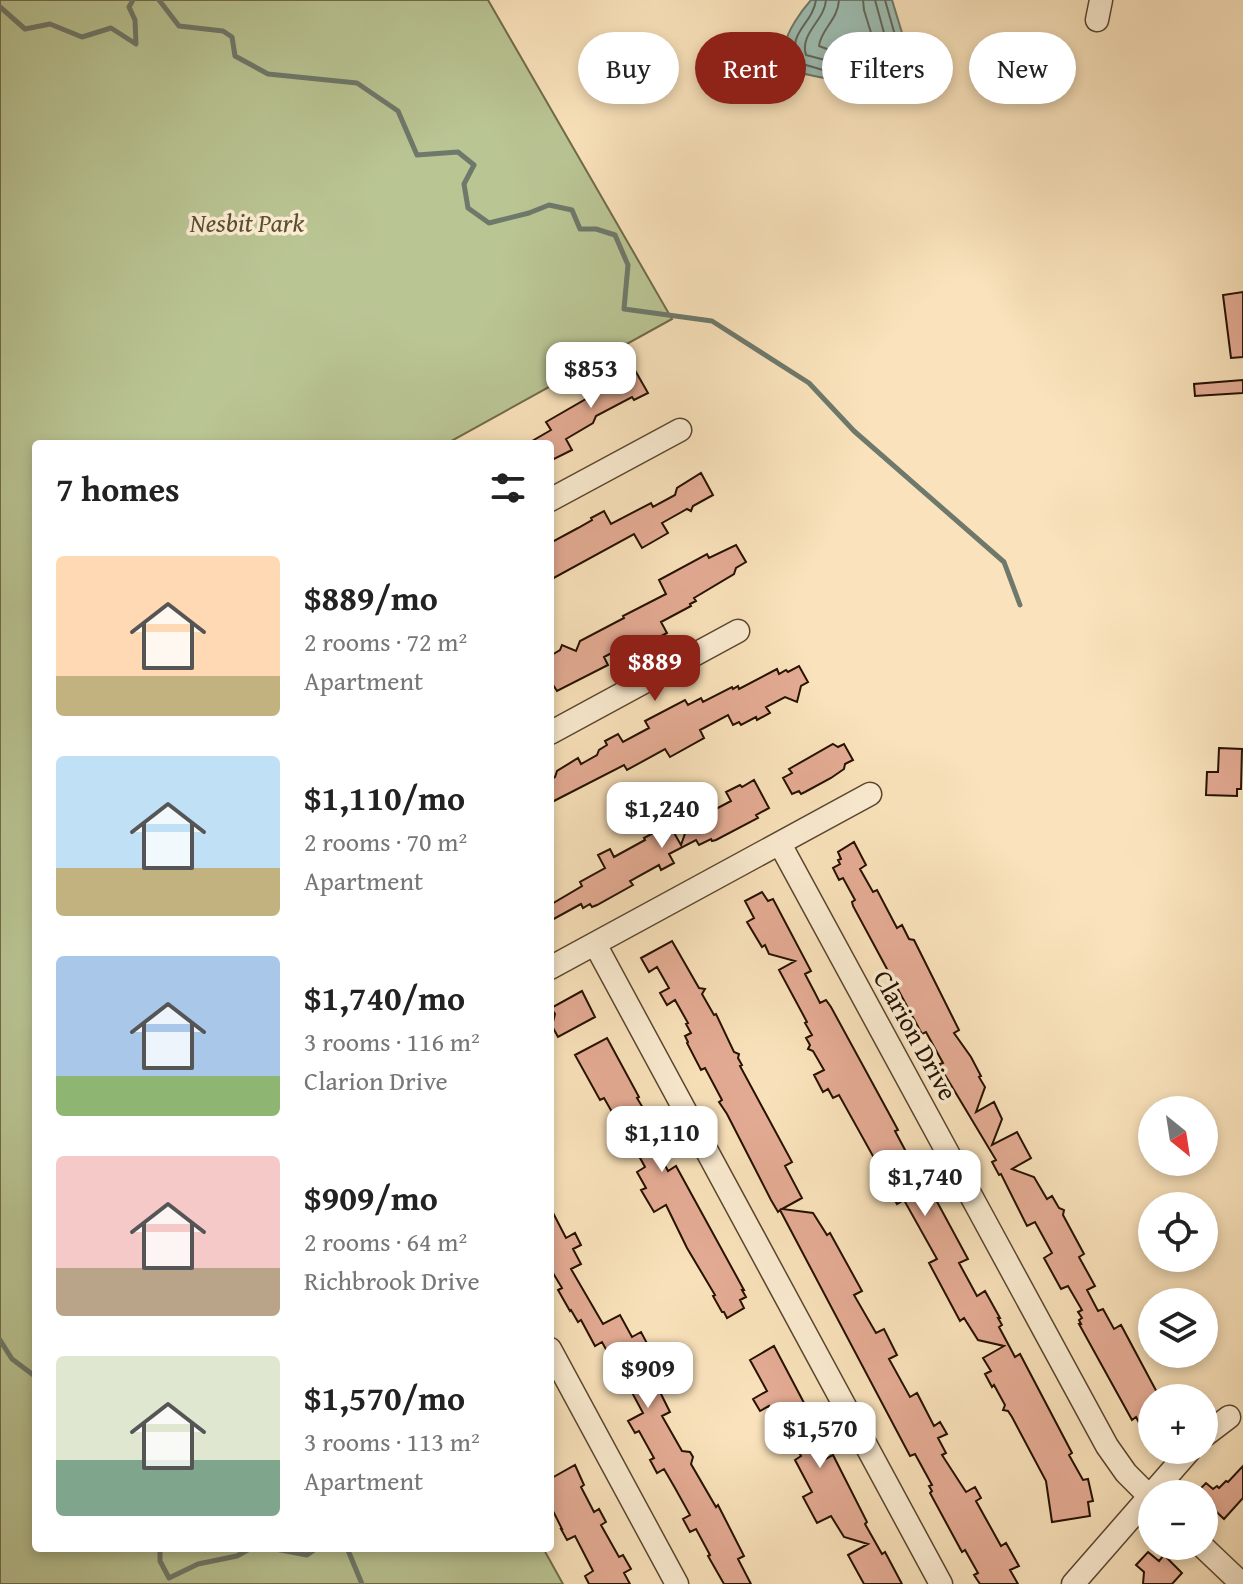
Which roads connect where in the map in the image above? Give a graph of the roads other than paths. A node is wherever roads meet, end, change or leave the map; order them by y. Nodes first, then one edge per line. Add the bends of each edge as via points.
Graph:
1 (680, 430) dead end
2 (554, 498) edge
3 (738, 631) dead end
4 (554, 731) edge
5 (870, 794) dead end
6 (780, 844) junction
7 (595, 944) junction
8 (554, 966) edge
9 (554, 1356) edge
10 (1229, 1417) dead end
11 (1218, 1425) edge
12 (1178, 1464) edge
13 (1165, 1480) edge
14 (1138, 1486) edge
15 (1138, 1511) edge
16 (1217, 1560) edge
17 (677, 1584) edge
18 (941, 1584) edge
19 (1073, 1584) edge
20 (1242, 1584) edge

1 - 2 street
3 - 4 street
5 - 6 street
6 - 7 street
6 - 14 street, Clarion Drive via 1103,1438
7 - 8 street
7 - 18 street
9 - 17 street
10 - 11 street
12 - 13 street
15 - 19 street
16 - 20 street

